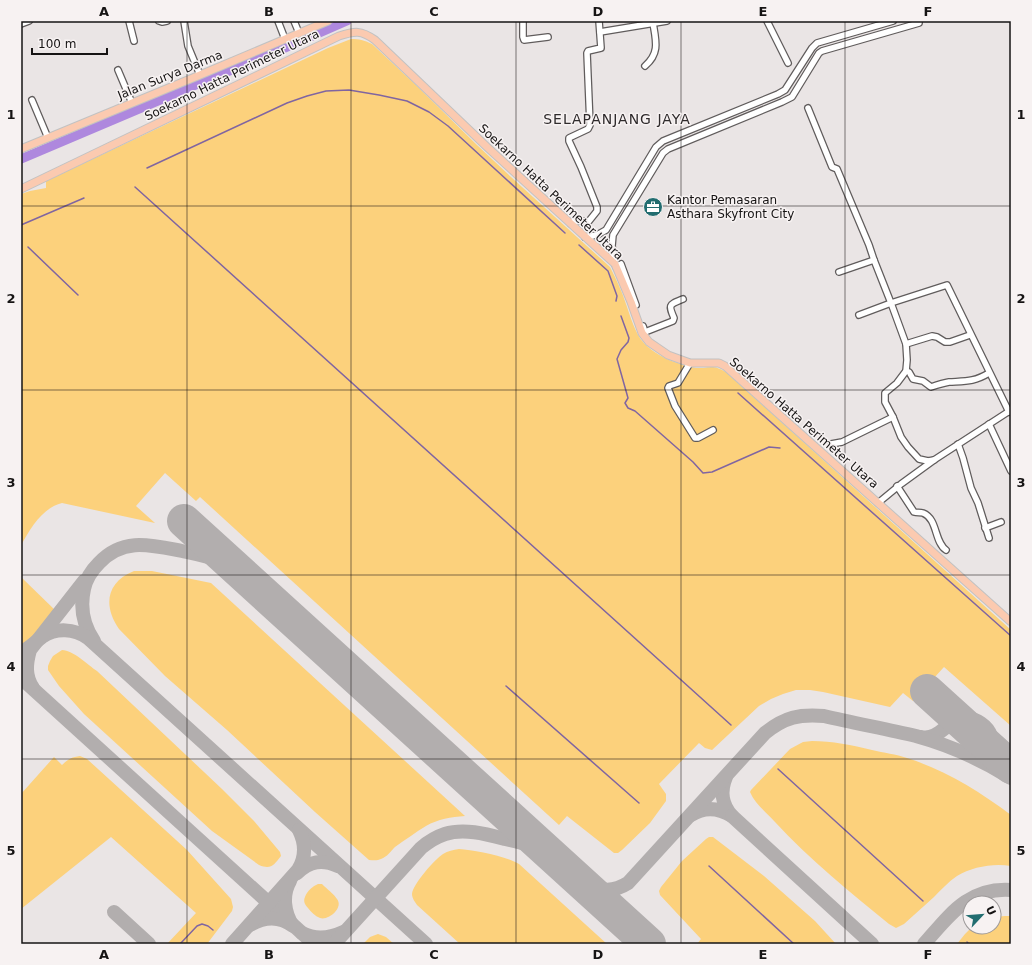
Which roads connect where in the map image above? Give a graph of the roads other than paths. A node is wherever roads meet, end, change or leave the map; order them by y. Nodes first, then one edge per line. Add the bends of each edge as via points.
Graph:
1 (29, 21) edge
2 (129, 21) edge
3 (159, 21) edge
4 (168, 21) edge
5 (184, 21) edge
6 (278, 21) edge
7 (294, 21) edge
8 (328, 21) edge
9 (523, 21) edge
10 (599, 21) edge
11 (666, 21) edge
12 (767, 21) edge
13 (893, 21) edge
14 (919, 22) edge
15 (653, 23) junction
16 (21, 24) edge
17 (874, 26) junction
18 (866, 29) junction
19 (600, 32) junction
20 (298, 33) junction
21 (877, 35) junction
22 (548, 37) dead end
23 (868, 38) junction
24 (285, 39) junction
25 (134, 41) dead end
26 (788, 63) dead end
27 (645, 66) dead end
28 (118, 70) dead end
29 (200, 75) junction
30 (32, 100) dead end
31 (132, 103) junction
32 (808, 108) dead end
33 (732, 113) junction
34 (724, 116) junction
35 (735, 122) junction
36 (728, 124) junction
37 (48, 138) junction
38 (21, 149) edge
39 (21, 189) edge
40 (626, 196) junction
41 (634, 202) junction
42 (571, 224) junction
43 (585, 237) junction
44 (874, 260) junction
45 (616, 265) junction
46 (840, 272) dead end
47 (683, 299) dead end
48 (891, 303) junction
49 (859, 316) dead end
50 (644, 332) junction
51 (970, 335) junction
52 (906, 344) junction
53 (690, 363) junction
54 (906, 371) junction
55 (990, 373) junction
56 (1010, 411) edge
57 (893, 417) junction
58 (989, 424) junction
59 (713, 430) dead end
60 (831, 444) dead end
61 (958, 444) junction
62 (934, 460) junction
63 (1011, 471) edge
64 (897, 486) junction
65 (878, 503) junction
66 (1001, 522) dead end
67 (985, 528) junction
68 (989, 538) dead end
69 (937, 555) junction
70 (1011, 622) edge

1 - 16 street
2 - 25 street
3 - 4 street
5 - 29 street via 188,46
6 - 24 street
7 - 20 street
8 - 20 main road, Jalan Surya Darma
9 - 22 street via 524,40
10 - 19 street
11 - 15 street
12 - 26 street
13 - 17 street
14 - 21 street
15 - 19 street
15 - 27 street via 656,51
17 - 18 street
17 - 21 street
18 - 23 street
18 - 33 street via 817,43 785,90
19 - 42 street via 601,48 587,53 590,125 588,129 569,138 597,211 589,221 574,221
20 - 24 main road, Jalan Surya Darma
21 - 23 street
23 - 35 street via 822,51 792,97
24 - 29 main road, Jalan Surya Darma
28 - 31 street
29 - 31 main road, Jalan Surya Darma
30 - 37 street
31 - 37 main road, Jalan Surya Darma
32 - 44 street via 832,167 837,169
33 - 34 street
33 - 35 street
34 - 36 street
34 - 40 street via 663,141 656,147
35 - 36 street
36 - 41 street via 663,153
37 - 38 main road, Jalan Surya Darma
39 - 42 main road, Soekarno Hatta Perimeter Utara via 339,36 360,32 375,40
40 - 41 street
40 - 43 street via 606,230
41 - 45 street via 613,235 612,246
42 - 43 main road, Soekarno Hatta Perimeter Utara
43 - 45 main road, Soekarno Hatta Perimeter Utara
44 - 46 street
44 - 48 street
45 - 50 main road, Soekarno Hatta Perimeter Utara
47 - 50 street via 670,306 673,321
48 - 49 street
48 - 51 street via 947,285
48 - 52 street
50 - 53 main road, Soekarno Hatta Perimeter Utara via 649,342 668,355
51 - 52 street via 950,342 932,336
51 - 55 street
52 - 54 street
53 - 59 street via 678,383 668,388 675,406 695,438
53 - 65 main road, Soekarno Hatta Perimeter Utara via 719,363 725,366
54 - 55 street via 913,380 923,381 931,387 948,382 981,379
54 - 57 street via 885,393
55 - 56 street
56 - 58 street
57 - 60 street via 842,442
57 - 62 street via 901,437 919,459
58 - 61 street
58 - 63 street
61 - 62 street
61 - 67 street
62 - 64 street
64 - 65 street
64 - 69 street via 914,512 923,513 932,520 944,548
65 - 69 main road, Soekarno Hatta Perimeter Utara
66 - 67 street
67 - 68 street
69 - 70 main road, Soekarno Hatta Perimeter Utara

